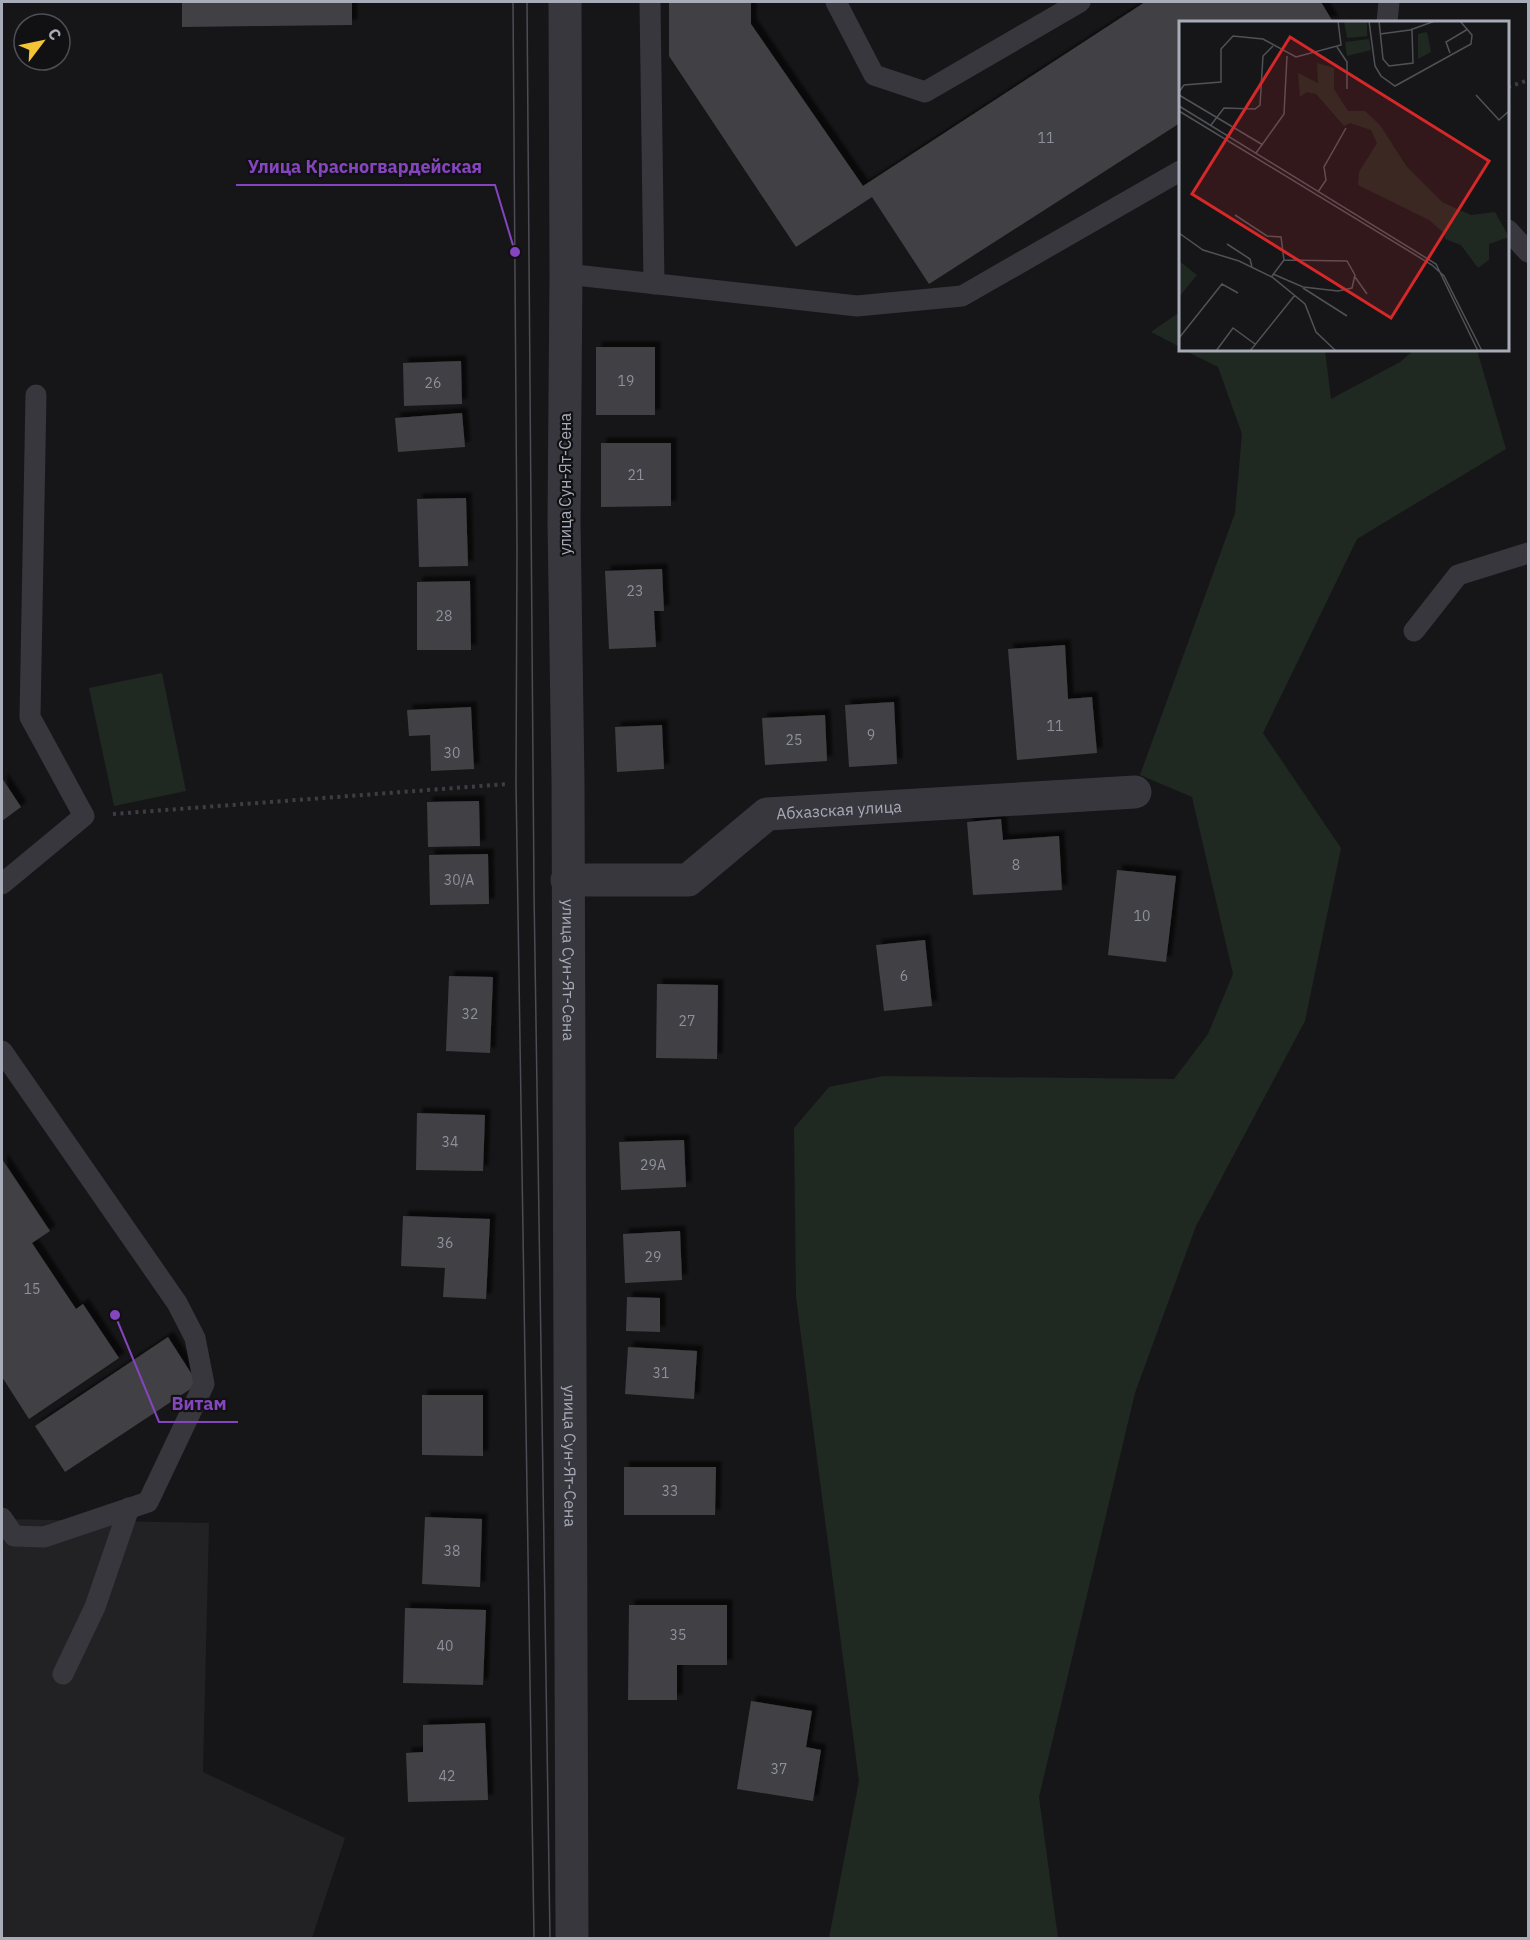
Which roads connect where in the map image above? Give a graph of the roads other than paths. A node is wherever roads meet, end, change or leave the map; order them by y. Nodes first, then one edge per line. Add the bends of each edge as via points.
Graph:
1 (565, 2) edge
2 (650, 2) edge
3 (836, 2) edge
4 (1080, 2) edge
5 (1389, 2) edge
6 (1388, 21) edge
7 (1179, 172) edge
8 (1509, 232) edge
9 (1528, 252) edge
10 (566, 274) junction
11 (654, 284) junction
12 (36, 395) dead end
13 (1528, 553) edge
14 (1414, 631) dead end
15 (1135, 792) dead end
16 (567, 880) junction
17 (2, 884) edge
18 (2, 1051) edge
19 (129, 1508) junction
20 (2, 1518) edge
21 (63, 1674) dead end
22 (572, 1938) edge

1 - 10 street, улица Сун-Ят-Сена
2 - 11 lane
3 - 4 lane via 874,75 925,92
5 - 6 lane
7 - 11 lane via 962,296 857,306
8 - 9 lane
10 - 11 lane
10 - 16 street, улица Сун-Ят-Сена
12 - 17 lane via 30,717 84,816
13 - 14 lane via 1458,575
15 - 16 street, Абхазская улица via 767,814 688,880
16 - 22 street, улица Сун-Ят-Сена
18 - 19 lane via 177,1303 195,1338 204,1384 148,1502
19 - 20 lane via 44,1537 14,1536
19 - 21 lane via 95,1607

